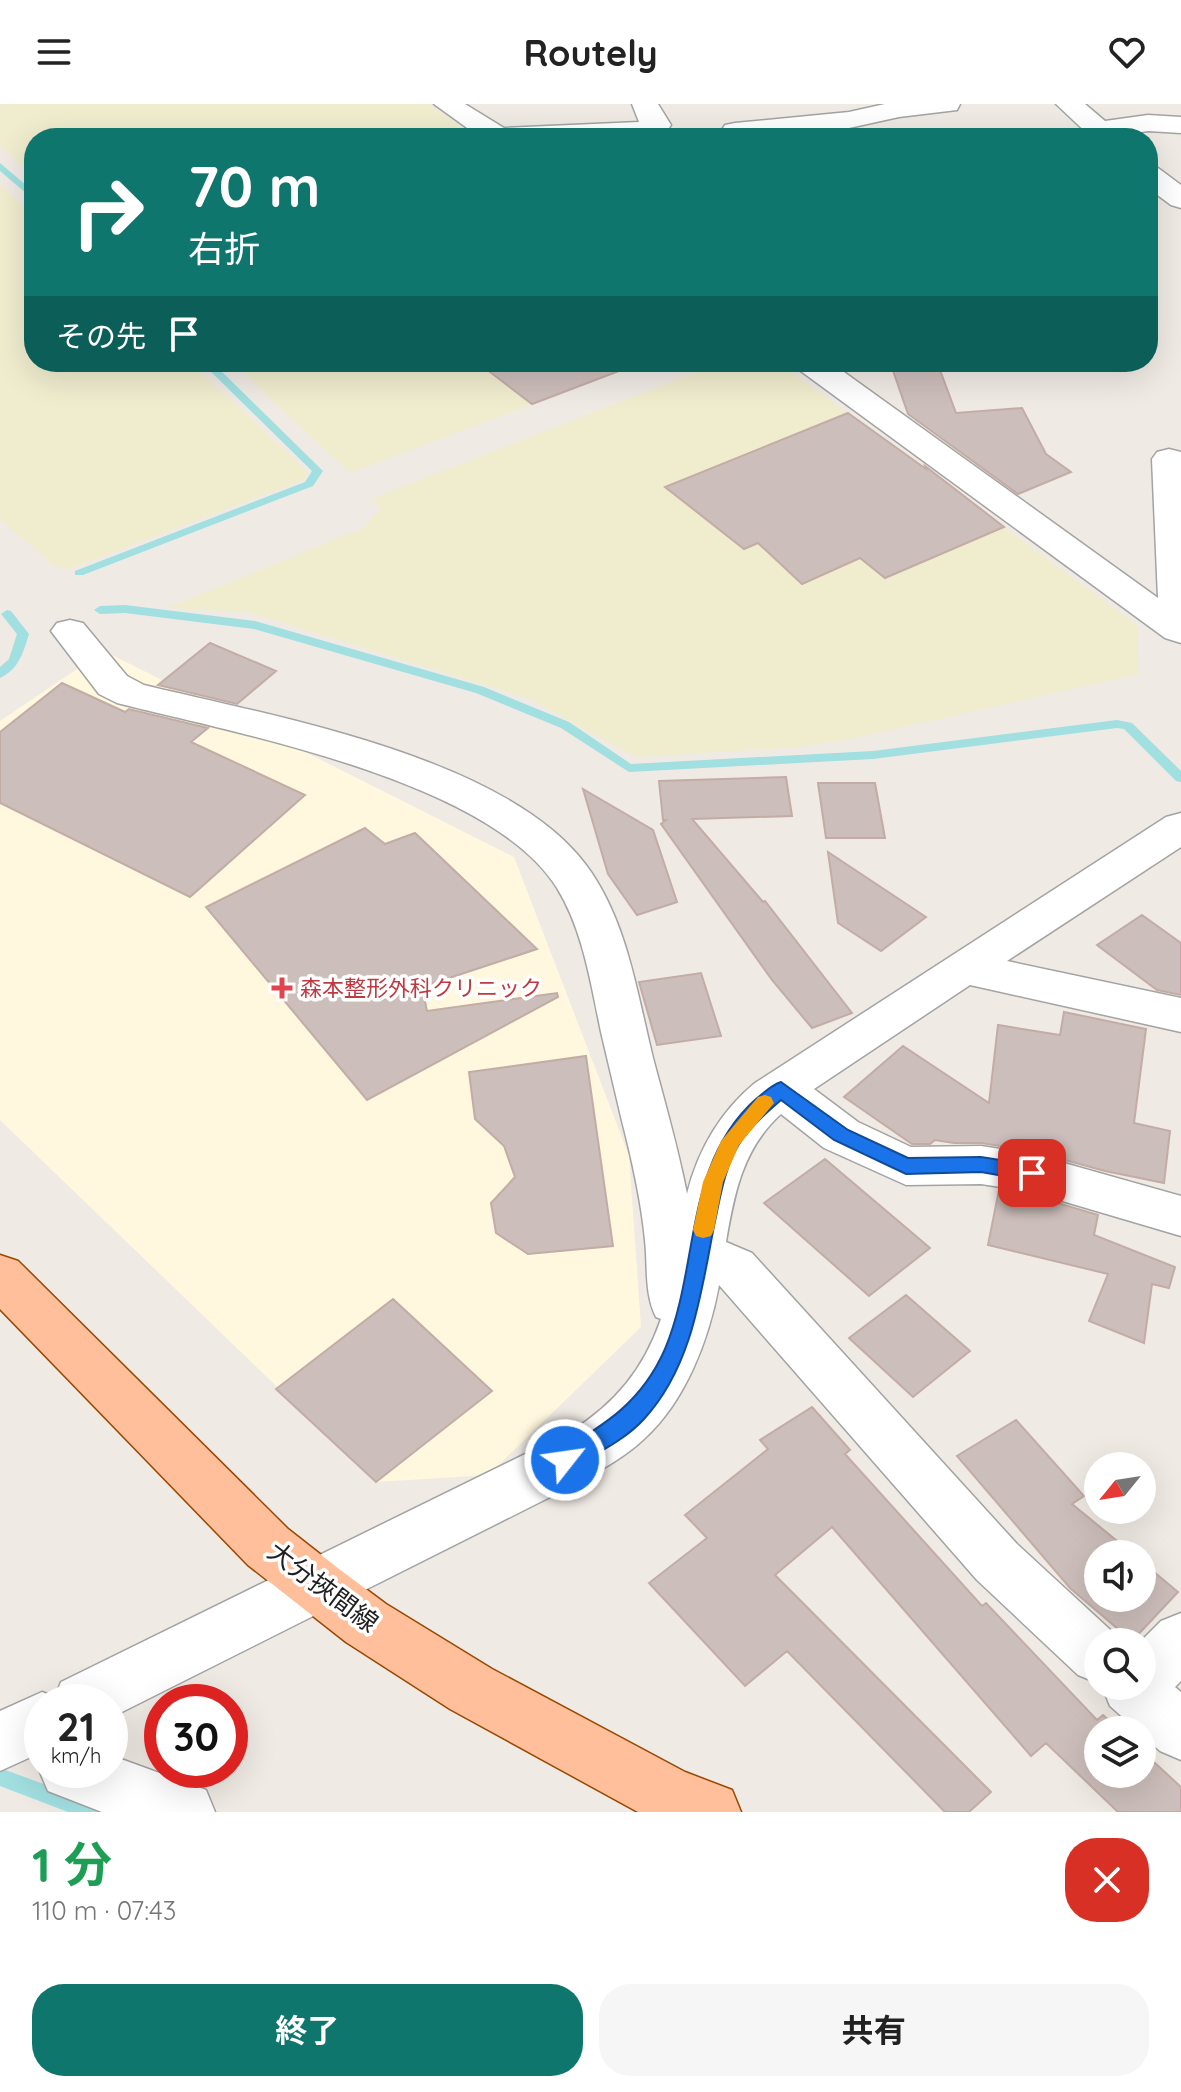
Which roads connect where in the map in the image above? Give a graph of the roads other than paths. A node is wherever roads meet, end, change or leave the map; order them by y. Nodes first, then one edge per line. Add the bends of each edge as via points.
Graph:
1 (447, 104) edge
2 (645, 104) edge
3 (947, 104) edge
4 (1069, 104) edge
5 (1181, 125) edge
6 (484, 128) edge
7 (648, 128) edge
8 (766, 128) edge
9 (1097, 128) edge
10 (1128, 128) edge
11 (1158, 182) edge
12 (1181, 199) edge
13 (823, 372) edge
14 (1169, 459) dead end
15 (70, 631) dead end
16 (1180, 631) edge
17 (1181, 827) edge
18 (965, 968) junction
19 (1181, 1015) edge
20 (781, 1089) junction
21 (1181, 1216) edge
22 (699, 1252) junction
23 (0, 1276) edge
24 (674, 1353) junction
25 (319, 1588) junction
26 (1084, 1640) edge
27 (1181, 1640) edge
28 (1156, 1659) edge
29 (119, 1684) edge
30 (1149, 1700) edge
31 (24, 1730) edge
32 (1181, 1731) edge
33 (0, 1743) edge
34 (24, 1753) edge
35 (118, 1788) edge
36 (184, 1812) edge
37 (710, 1812) edge

1 - 6 street
2 - 7 street via 657,125
3 - 8 street
4 - 9 street
5 - 10 street
11 - 12 street
13 - 16 street
14 - 16 street
15 - 24 street via 113,685 131,694 321,743 422,777 504,814 558,857 580,890 602,943 661,1184 674,1296
17 - 18 street
18 - 19 street
18 - 20 street
20 - 21 street via 841,1135 906,1166 981,1165 1032,1173
20 - 22 street via 731,1141 713,1182
22 - 24 street
22 - 26 street via 734,1268 997,1562
23 - 25 main road, 大分挾間線 via 268,1547
24 - 25 street via 636,1413 612,1432
25 - 29 street
25 - 37 main road, 大分挾間線 via 496,1703 667,1795
27 - 28 street
30 - 32 street
31 - 33 street
33 - 34 street
35 - 36 street

